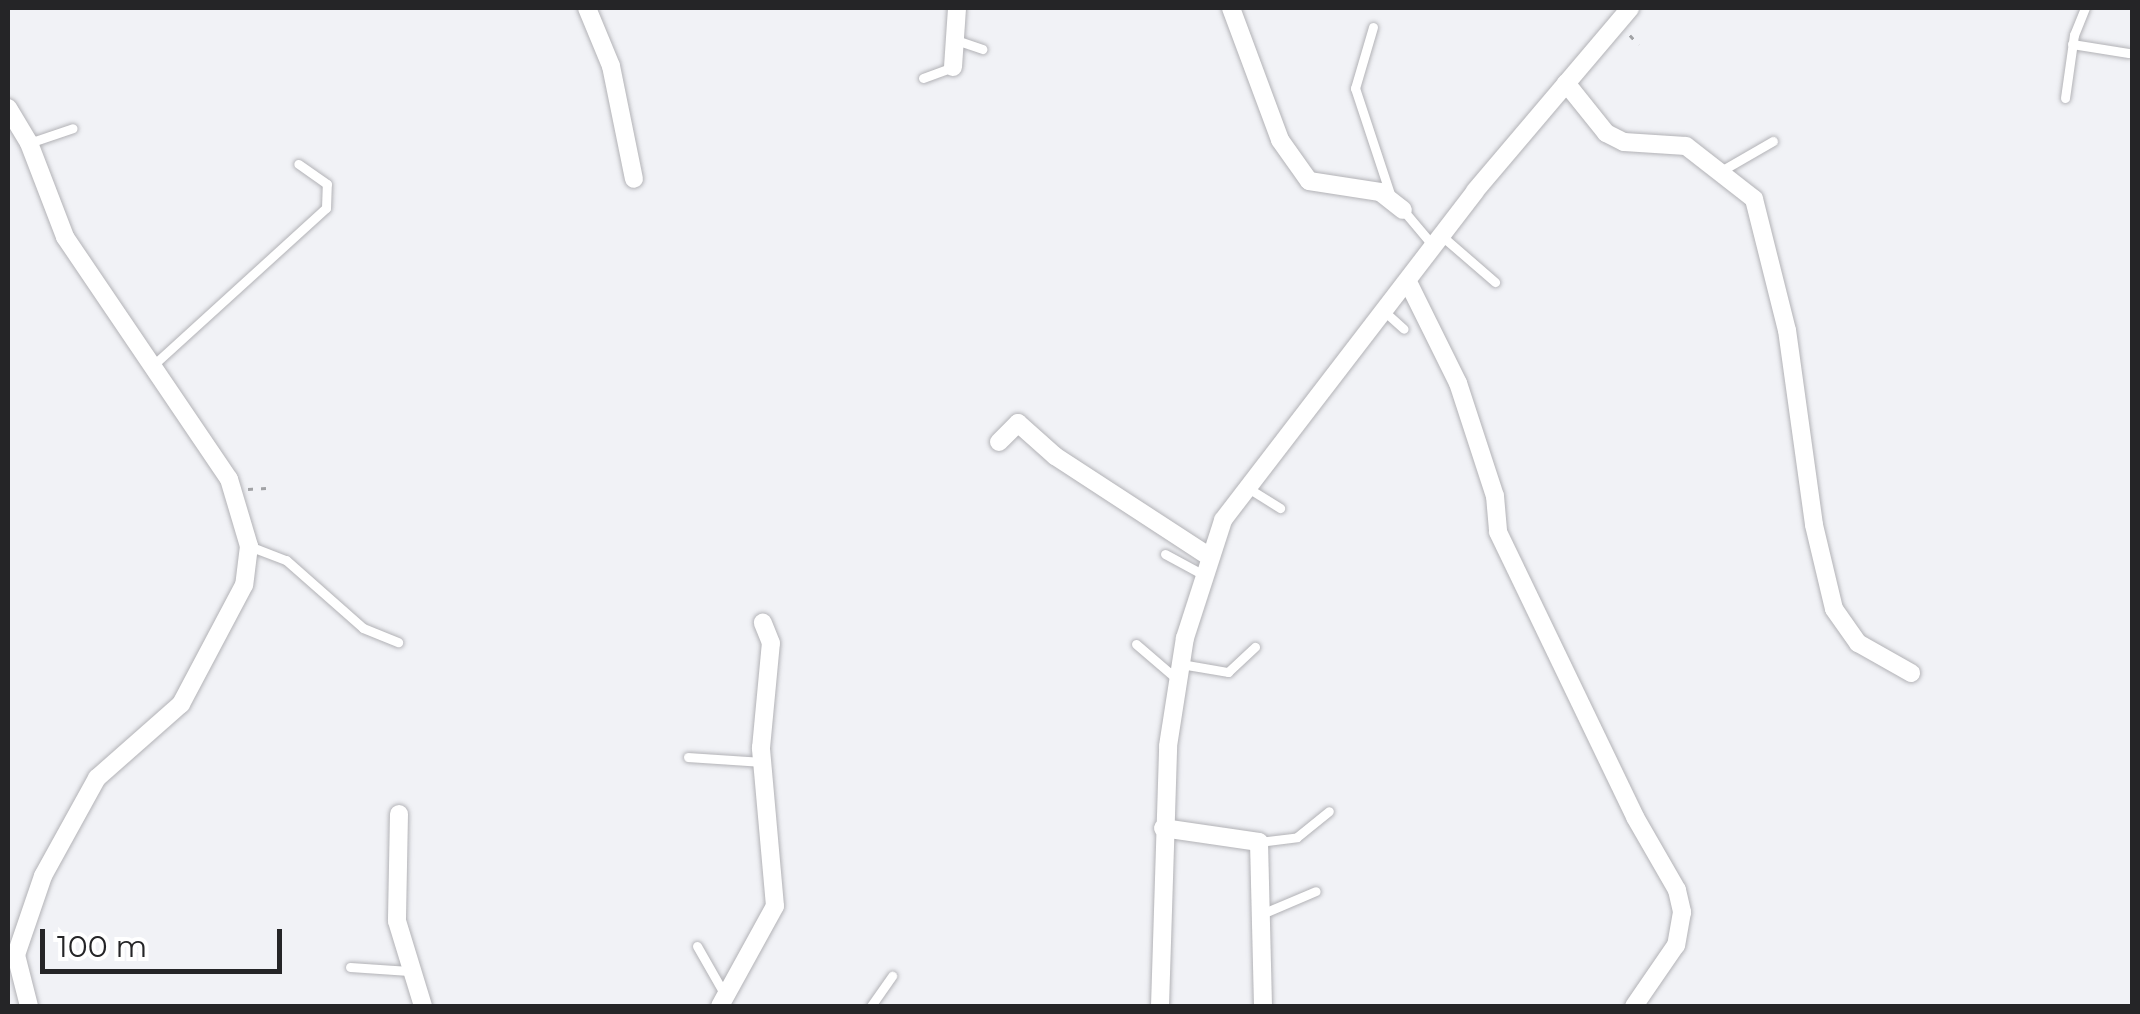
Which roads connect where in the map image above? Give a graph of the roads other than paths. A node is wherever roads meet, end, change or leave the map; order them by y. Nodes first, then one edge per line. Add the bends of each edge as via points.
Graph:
1 (587, 8) edge
2 (957, 8) edge
3 (1231, 8) edge
4 (1630, 8) edge
5 (2085, 8) edge
6 (1373, 26) dead end
7 (954, 40) junction
8 (2072, 44) junction
9 (982, 50) dead end
10 (2128, 54) dead end
11 (953, 67) joint
12 (923, 78) dead end
13 (1566, 83) junction
14 (2065, 98) dead end
15 (8, 108) edge
16 (74, 128) dead end
17 (1774, 141) dead end
18 (29, 142) junction
19 (298, 164) dead end
20 (1720, 171) junction
21 (634, 179) dead end
22 (1403, 210) junction
23 (1439, 242) junction
24 (1408, 282) junction
25 (1495, 282) dead end
26 (1385, 312) junction
27 (1404, 328) dead end
28 (150, 369) junction
29 (999, 442) dead end
30 (1246, 487) junction
31 (1280, 508) dead end
32 (249, 546) junction
33 (1165, 554) dead end
34 (1207, 555) junction
35 (1202, 574) junction
36 (764, 623) dead end
37 (398, 642) dead end
38 (1136, 644) dead end
39 (1255, 647) dead end
40 (1180, 672) junction
41 (1912, 673) dead end
42 (688, 757) dead end
43 (762, 762) junction
44 (1329, 811) dead end
45 (399, 814) dead end
46 (1163, 828) junction
47 (1259, 842) junction
48 (1316, 892) dead end
49 (1264, 913) junction
50 (696, 946) dead end
51 (12, 947) edge
52 (350, 966) dead end
53 (409, 971) junction
54 (892, 976) dead end
55 (723, 1001) edge
56 (30, 1006) edge
57 (423, 1006) edge
58 (871, 1006) edge
59 (1160, 1006) edge
60 (1263, 1006) edge
61 (1634, 1006) edge

1 - 21 street via 612,66
2 - 7 street
3 - 22 street via 1280,140 1309,181 1380,192
4 - 13 street
5 - 8 lane
6 - 22 lane via 1355,88 1382,178
7 - 9 lane
7 - 11 street
8 - 10 lane
8 - 14 lane
11 - 12 lane
13 - 20 street via 1606,133 1624,142 1686,146
13 - 23 street
15 - 18 street
16 - 18 lane
17 - 20 lane
18 - 28 street via 65,237
19 - 28 lane via 327,184 326,208
20 - 41 street via 1761,211 1834,609 1858,643
22 - 23 lane
23 - 24 street
23 - 25 lane
24 - 26 street
24 - 61 street via 1458,383 1495,496 1498,532 1677,890 1682,912 1676,945
26 - 27 lane
26 - 30 street
28 - 32 street via 228,479
29 - 34 street via 1018,424 1055,456
30 - 31 lane
30 - 34 street
32 - 37 lane via 286,560 363,628
32 - 51 street via 244,585 181,704 150,738 97,778
33 - 35 lane
34 - 35 street
35 - 40 street
36 - 43 street via 771,643
38 - 40 lane
39 - 40 lane via 1228,672
40 - 46 street
42 - 43 lane
43 - 55 street via 773,916
44 - 47 lane via 1297,837
45 - 53 street via 397,920
46 - 47 street
46 - 59 street
47 - 49 street
48 - 49 lane
49 - 60 street
50 - 55 lane
51 - 56 street
52 - 53 lane
53 - 57 street
54 - 58 lane

